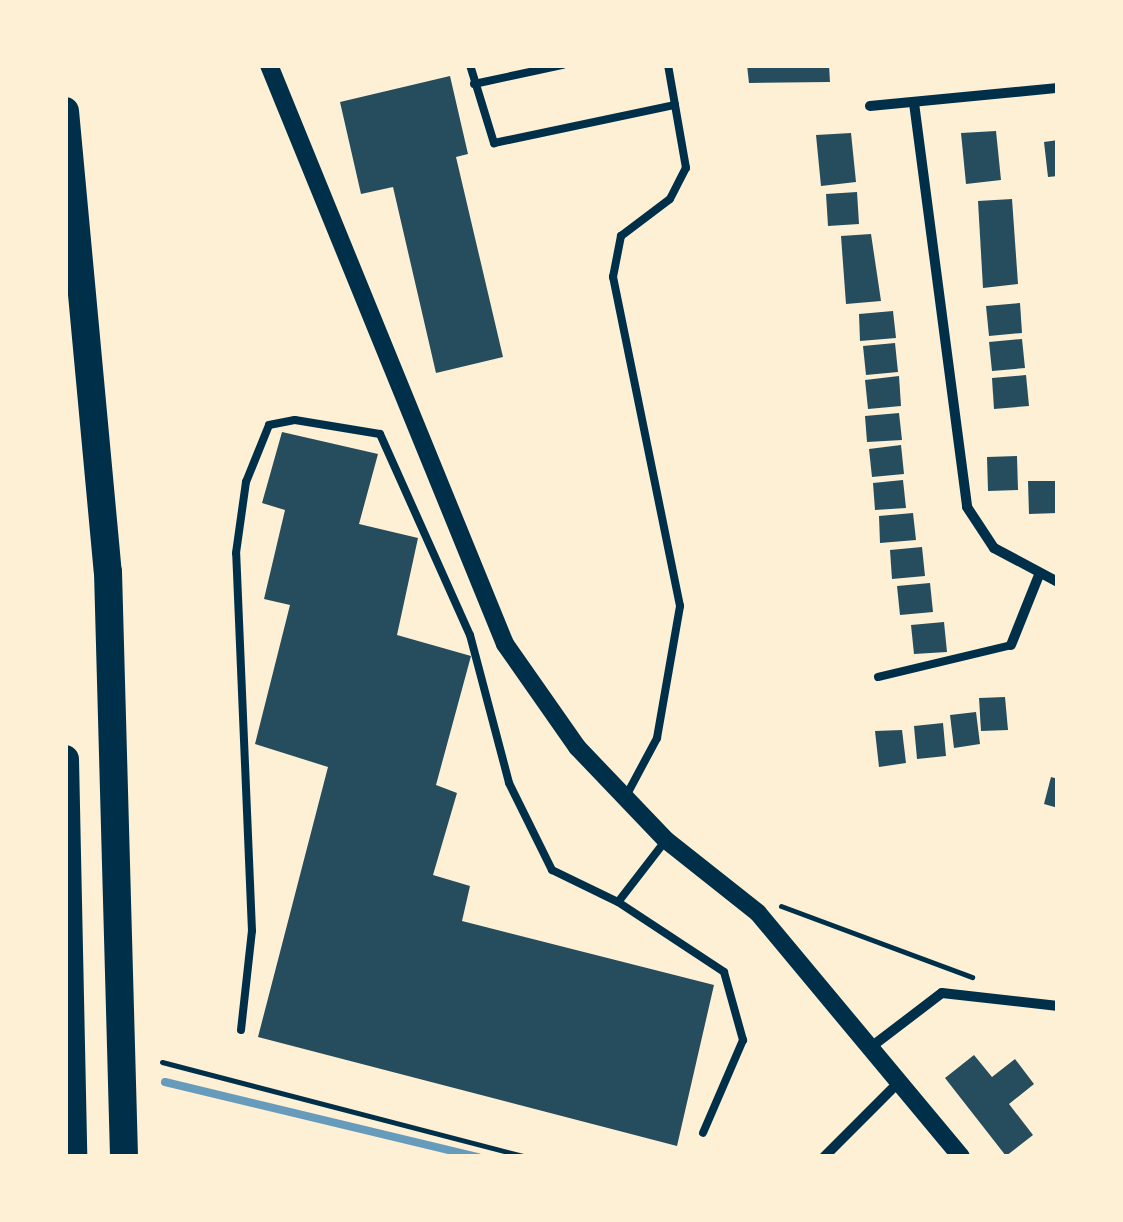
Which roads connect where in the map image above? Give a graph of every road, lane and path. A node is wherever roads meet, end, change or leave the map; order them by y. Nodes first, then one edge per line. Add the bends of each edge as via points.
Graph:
1 (269, 65) edge
2 (470, 65) edge
3 (563, 65) edge
4 (668, 65) edge
5 (474, 84) junction
6 (1058, 88) edge
7 (914, 103) junction
8 (675, 106) junction
9 (870, 106) dead end
10 (67, 125) edge
11 (1039, 576) junction
12 (1058, 582) edge
13 (1011, 646) joint
14 (878, 677) dead end
15 (65, 760) edge
16 (626, 798) junction
17 (666, 840) junction
18 (772, 901) dead end
19 (618, 902) junction
20 (992, 980) dead end
21 (1058, 1006) edge
22 (241, 1030) dead end
23 (871, 1047) junction
24 (162, 1062) dead end
25 (900, 1082) junction
26 (703, 1133) dead end
27 (73, 1157) edge
28 (124, 1157) edge
29 (526, 1157) edge
30 (824, 1157) edge
31 (961, 1157) edge

1 - 16 street via 504,644
2 - 5 lane
3 - 5 lane
4 - 8 lane
5 - 8 lane via 494,144
6 - 7 street
7 - 9 street
7 - 11 street via 967,507 994,548
8 - 16 lane via 686,168 670,199 621,236 613,276 680,606 657,738
10 - 28 highway via 108,572
11 - 12 street
11 - 13 street
13 - 14 lane
15 - 27 highway
16 - 17 street
17 - 19 lane
17 - 23 street via 758,913
18 - 20 path via 888,952
19 - 22 lane via 552,870 509,783 470,635 380,434 295,420 269,425 246,482 236,553 252,931
19 - 26 lane via 724,972 743,1040
21 - 23 street via 942,993
23 - 25 street
24 - 29 path
25 - 30 street
25 - 31 street

